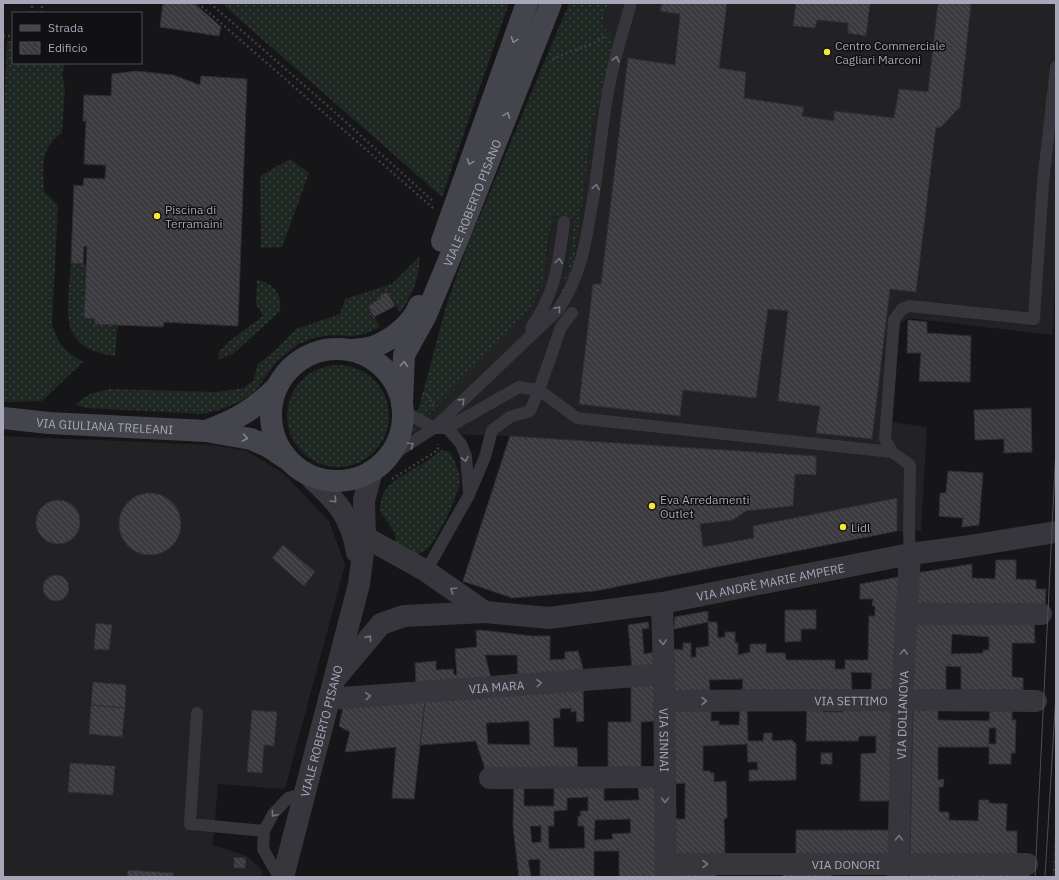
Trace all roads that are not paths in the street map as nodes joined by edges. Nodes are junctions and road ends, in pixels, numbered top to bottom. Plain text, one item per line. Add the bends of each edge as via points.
1 (527, 3) edge
2 (551, 3) edge
3 (631, 3) edge
4 (1056, 67) edge
5 (564, 222) dead end
6 (572, 313) dead end
7 (520, 346) junction
8 (350, 350) junction
9 (277, 387) junction
10 (539, 390) junction
11 (402, 406) junction
12 (3, 418) edge
13 (434, 428) junction
14 (447, 428) junction
15 (206, 431) junction
16 (892, 452) junction
17 (379, 465) junction
18 (301, 469) junction
19 (469, 495) junction
20 (1056, 532) edge
21 (365, 537) junction
22 (910, 554) junction
23 (426, 571) junction
24 (359, 584) junction
25 (662, 603) junction
26 (484, 612) junction
27 (906, 614) junction
28 (1041, 614) dead end
29 (664, 674) junction
30 (332, 689) junction
31 (902, 700) junction
32 (665, 701) junction
33 (1036, 702) dead end
34 (197, 713) dead end
35 (665, 776) junction
36 (490, 778) dead end
37 (305, 793) junction
38 (264, 831) junction
39 (1027, 864) dead end
40 (666, 870) edge
41 (898, 870) edge
42 (279, 877) edge
43 (283, 877) edge

1 -> 8 main road, VIALE ROBERTO PISANO via 418,309 409,322 392,337 375,346
11 -> 2 main road, VIALE ROBERTO PISANO via 404,355 426,315
7 -> 3 lane via 558,310 577,276 586,247 610,82
4 - 16 lane via 1043,183 1034,319 909,306 902,309 894,320 885,439
7 -> 5 lane via 539,317 552,290 557,275
6 - 10 lane via 561,327
13 -> 7 lane
8 - 9 main road via 328,350 307,356 289,369
8 - 11 main road via 368,357 384,369 396,384
9 - 15 main road, VIA GIULIANA TRELEANI via 256,407 235,420
9 - 18 main road via 272,404 271,423 276,440 285,455
10 - 14 lane via 519,387
10 - 16 lane via 578,418
10 - 19 lane via 530,411 510,417 492,430 485,457
11 - 13 lane
11 - 17 main road via 403,424 397,444
12 - 15 main road, VIA GIULIANA TRELEANI via 49,423
13 - 14 lane
17 -> 13 lane
14 -> 19 lane via 461,444 466,456
15 -> 18 main road, VIA GIULIANA TRELEANI via 251,439 269,447
16 - 22 lane via 910,465
17 - 18 main road via 355,479 335,481 315,478
17 - 21 street, VIALE ROBERTO PISANO via 364,500
18 -> 24 street, VIALE ROBERTO PISANO via 343,510 354,532
19 - 23 lane
20 - 22 street, VIA ANDRÈ MARIE AMPERE
21 - 23 street, VIA ANDRÈ MARIE AMPERE
21 - 24 street, VIALE ROBERTO PISANO
22 - 25 street, VIA ANDRÈ MARIE AMPERE
22 - 27 street, VIA DOLIANOVA
26 -> 23 street, VIA ANDRÈ MARIE AMPERE
24 - 30 street, VIALE ROBERTO PISANO
25 - 26 street, VIA ANDRÈ MARIE AMPERE via 549,618
25 -> 29 street, VIA SINNAI
30 -> 26 street, VIA ANDRÈ MARIE AMPERE via 381,624 404,616
27 - 28 street
31 -> 27 street, VIA DOLIANOVA
30 -> 29 street, VIA MARA
29 - 32 street, VIA SINNAI
30 - 37 street, VIALE ROBERTO PISANO
32 -> 31 street, VIA SETTIMO
31 - 33 street, VIA SETTIMO
41 -> 31 street, VIA DOLIANOVA
32 - 35 street, VIA SINNAI
34 - 38 lane via 190,824
35 - 36 street
35 -> 40 street, VIA SINNAI
37 -> 38 lane via 288,798 273,814
37 - 43 street, VIALE ROBERTO PISANO
38 - 42 lane via 263,848
39 - 41 street, VIA DONORI
40 -> 41 street, VIA DONORI

